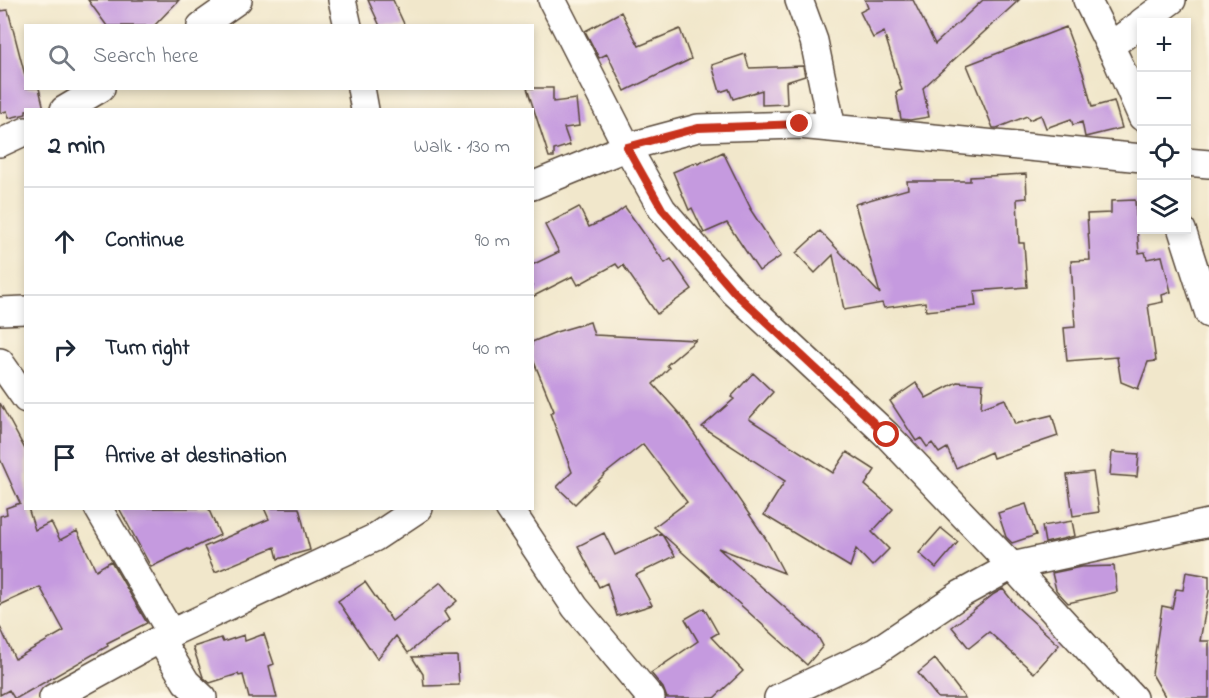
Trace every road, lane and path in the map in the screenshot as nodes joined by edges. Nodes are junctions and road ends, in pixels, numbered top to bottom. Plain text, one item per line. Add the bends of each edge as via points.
1 (238, 0) edge
2 (342, 0) edge
3 (552, 0) edge
4 (799, 0) edge
5 (1087, 0) edge
6 (1173, 0) edge
7 (1149, 18) edge
8 (204, 24) edge
9 (348, 24) edge
10 (1137, 27) edge
11 (1110, 46) junction
12 (98, 90) edge
13 (361, 90) edge
14 (1137, 106) edge
15 (67, 108) edge
16 (365, 108) edge
17 (832, 128) junction
18 (24, 132) edge
19 (0, 143) edge
20 (627, 147) junction
21 (1137, 158) edge
22 (1191, 162) edge
23 (1209, 164) edge
24 (534, 185) edge
25 (1183, 234) edge
26 (24, 310) edge
27 (0, 311) edge
28 (1209, 314) edge
29 (0, 362) edge
30 (24, 396) edge
31 (99, 510) edge
32 (416, 510) edge
33 (510, 510) edge
34 (1209, 523) edge
35 (1012, 566) junction
36 (166, 636) junction
37 (53, 698) edge
38 (203, 698) edge
39 (651, 698) edge
40 (778, 698) edge
41 (1134, 698) edge

1 - 8 street
2 - 9 street
3 - 20 street
4 - 17 street via 814,41
5 - 11 street
6 - 7 street
10 - 11 street
11 - 14 street
12 - 15 street
13 - 16 street
17 - 20 street via 800,124 698,128
17 - 21 street
18 - 19 street
20 - 24 street
20 - 35 street via 662,209 734,292 887,435
22 - 23 street
25 - 28 street
26 - 27 street
29 - 30 street
31 - 36 street
32 - 36 street via 374,538
33 - 39 street via 575,607
34 - 35 street
35 - 40 street via 961,594 875,652
35 - 41 street
36 - 37 street
36 - 38 street via 186,682

